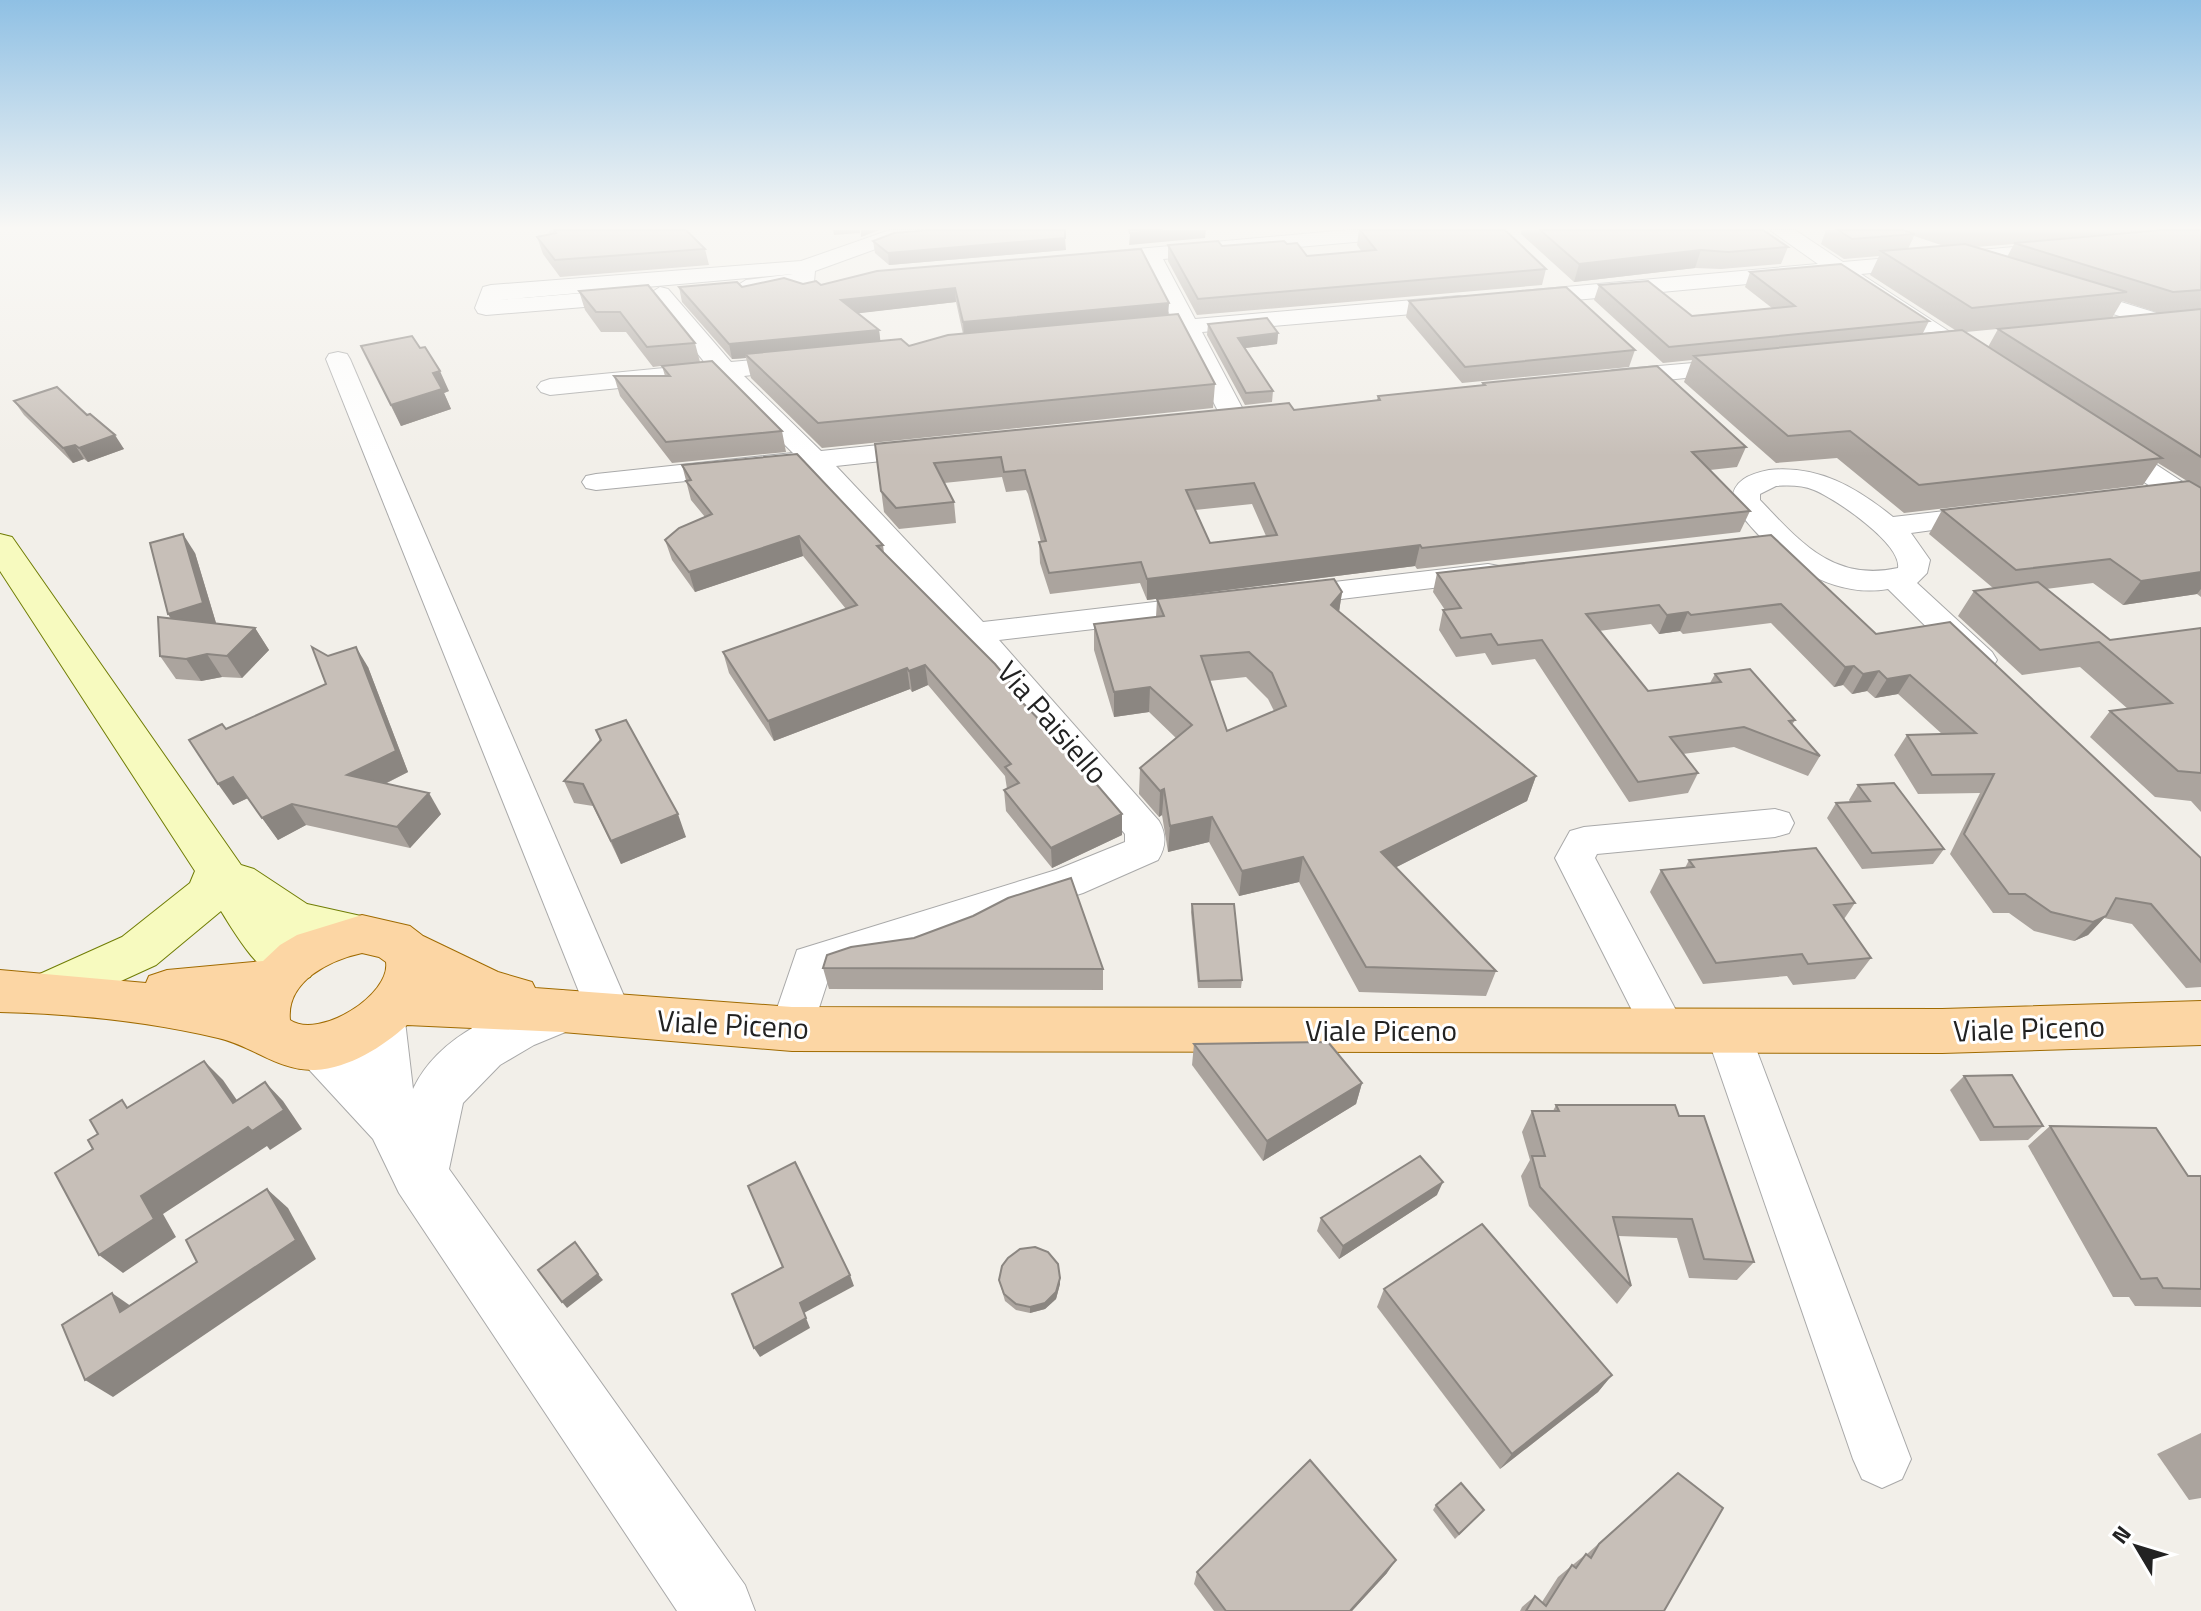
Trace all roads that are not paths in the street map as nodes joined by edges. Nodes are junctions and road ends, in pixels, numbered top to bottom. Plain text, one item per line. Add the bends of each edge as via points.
1 (487, 305) edge
2 (521, 305) edge
3 (669, 305) edge
4 (1176, 305) edge
5 (1435, 305) edge
6 (1580, 305) edge
7 (1893, 305) edge
8 (2116, 305) edge
9 (1589, 314) edge
10 (1187, 326) junction
11 (2105, 329) edge
12 (1110, 333) edge
13 (1984, 342) edge
14 (1954, 345) junction
15 (1907, 349) edge
16 (1632, 354) edge
17 (338, 359) dead end
18 (817, 361) edge
19 (1764, 363) edge
20 (724, 370) junction
21 (1994, 371) edge
22 (1653, 374) junction
23 (1591, 380) edge
24 (550, 387) dead end
25 (1677, 395) edge
26 (1265, 413) edge
27 (1234, 417) junction
28 (1203, 420) edge
29 (2086, 431) edge
30 (955, 445) edge
31 (1746, 457) edge
32 (815, 460) junction
33 (1769, 478) junction
34 (596, 482) dead end
35 (2193, 496) edge
36 (2132, 498) edge
37 (2008, 513) edge
38 (1884, 527) junction
39 (1781, 539) junction
40 (1749, 543) edge
41 (0, 544) edge
42 (1512, 570) edge
43 (1895, 579) junction
44 (1259, 600) edge
45 (1228, 603) edge
46 (975, 633) junction
47 (2008, 686) edge
48 (1775, 823) dead end
49 (219, 868) junction
50 (384, 942) junction
51 (283, 972) junction
52 (0, 991) edge
53 (51, 992) junction
54 (105, 998) junction
55 (388, 1012) junction
56 (587, 1014) junction
57 (2201, 1023) edge
58 (792, 1029) junction
59 (1727, 1030) junction
60 (1665, 1031) junction
61 (267, 1033) junction
62 (322, 1047) junction
63 (406, 1147) junction
64 (1882, 1459) dead end
65 (719, 1611) edge

1 - 2 street
3 - 20 street, Via Paisiello
4 - 10 street
5 - 10 street
6 - 9 street
7 - 14 street
8 - 11 street via 2177,322
10 - 12 street
10 - 27 street
13 - 14 street
14 - 15 street
14 - 21 street
16 - 22 street
17 - 56 street
18 - 20 street
19 - 22 street
20 - 24 street
20 - 32 street, Via Paisiello
22 - 23 street
22 - 25 street
26 - 27 street
27 - 28 street
29 - 35 street
30 - 32 street
31 - 33 street
32 - 34 street
32 - 46 street, Via Paisiello
33 - 38 street via 1825,484
33 - 39 street via 1746,491 1746,502
35 - 36 street
37 - 38 street
38 - 43 street via 1915,559 1910,575
39 - 40 street
39 - 43 street via 1806,563 1837,577 1870,583
41 - 49 main road
42 - 44 street
43 - 47 street
45 - 46 street
46 - 58 street, Via Paisiello via 1130,810 1145,831 1144,850 1069,882 812,962
48 - 60 street via 1584,841 1575,858
49 - 50 main road via 295,920
49 - 51 main road
49 - 53 main road via 209,894 168,930 139,951
50 - 51 main road via 326,944
50 - 55 main road via 412,965
50 - 56 main road, Viale Piceno via 486,989
51 - 54 main road
51 - 61 main road via 262,1008
52 - 53 main road
53 - 54 main road
54 - 61 main road via 235,1018
55 - 56 main road, Viale Piceno
55 - 62 main road via 361,1033
55 - 63 street via 382,1064
56 - 58 main road, Viale Piceno
56 - 63 street via 516,1029 481,1049 439,1092
57 - 59 main road, Viale Piceno via 1942,1031
58 - 60 main road, Viale Piceno
59 - 60 main road, Viale Piceno
59 - 64 street
61 - 62 main road via 299,1048
62 - 63 street
63 - 65 street

